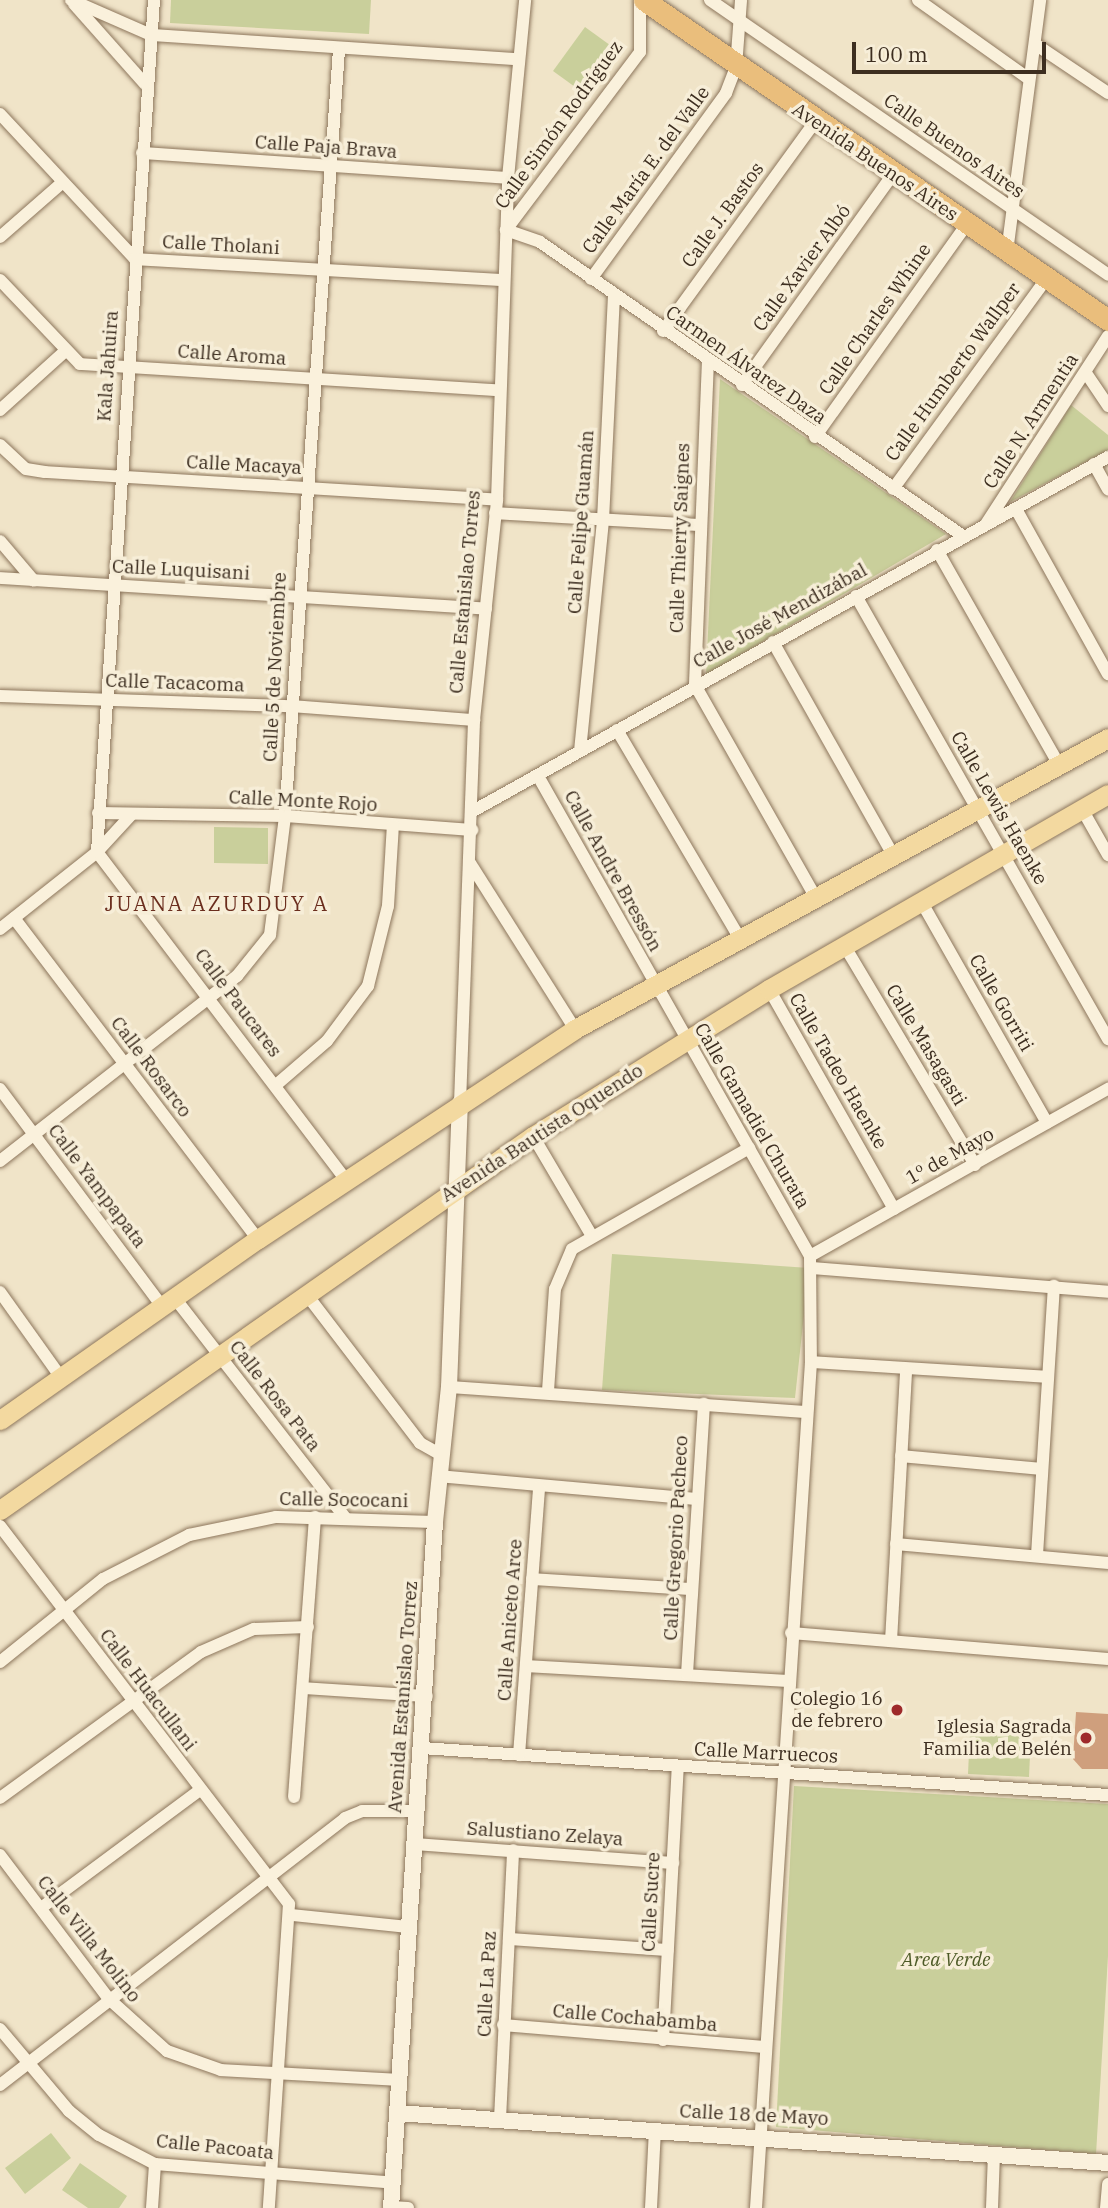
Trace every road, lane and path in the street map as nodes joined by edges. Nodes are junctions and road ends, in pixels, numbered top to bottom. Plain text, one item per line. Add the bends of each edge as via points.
1 (154, 0) edge
2 (526, 0) edge
3 (642, 0) edge
4 (710, 0) edge
5 (741, 0) edge
6 (918, 0) edge
7 (1040, 0) edge
8 (72, 2) edge
9 (931, 5) edge
10 (739, 20) junction
11 (151, 35) junction
12 (1035, 44) junction
13 (339, 49) junction
14 (515, 59) junction
15 (736, 67) junction
16 (1029, 79) junction
17 (145, 84) junction
18 (1108, 93) edge
19 (0, 114) edge
20 (815, 122) junction
21 (142, 153) junction
22 (333, 167) junction
23 (892, 174) junction
24 (508, 177) junction
25 (62, 183) junction
26 (1012, 210) junction
27 (967, 224) junction
28 (506, 230) junction
29 (0, 237) edge
30 (1007, 252) junction
31 (135, 259) junction
32 (322, 271) junction
33 (1108, 275) edge
34 (592, 279) junction
35 (1046, 279) junction
36 (0, 280) edge
37 (503, 280) junction
38 (614, 295) junction
39 (1108, 320) edge
40 (663, 331) junction
41 (1108, 336) edge
42 (63, 353) junction
43 (708, 360) junction
44 (127, 368) junction
45 (1086, 373) junction
46 (314, 380) junction
47 (742, 385) junction
48 (497, 390) junction
49 (1108, 406) edge
50 (0, 410) edge
51 (815, 437) junction
52 (0, 445) edge
53 (1108, 457) edge
54 (1094, 464) junction
55 (119, 477) junction
56 (309, 488) junction
57 (893, 489) junction
58 (1108, 489) edge
59 (496, 500) junction
60 (1016, 509) junction
61 (495, 513) junction
62 (603, 520) junction
63 (697, 524) junction
64 (985, 525) junction
65 (963, 536) junction
66 (0, 541) edge
67 (937, 550) junction
68 (0, 578) edge
69 (34, 581) junction
70 (117, 586) junction
71 (296, 596) junction
72 (856, 596) junction
73 (486, 609) junction
74 (773, 642) junction
75 (1108, 674) edge
76 (695, 685) junction
77 (0, 696) edge
78 (105, 700) junction
79 (291, 706) junction
80 (474, 720) junction
81 (617, 730) junction
82 (1108, 738) edge
83 (580, 751) junction
84 (1059, 765) junction
85 (538, 776) junction
86 (1108, 794) edge
87 (978, 809) junction
88 (1082, 809) junction
89 (472, 811) junction
90 (99, 813) junction
91 (131, 815) junction
92 (285, 816) junction
93 (393, 825) junction
94 (472, 830) junction
95 (97, 852) junction
96 (1004, 854) junction
97 (893, 855) junction
98 (1108, 855) edge
99 (470, 863) junction
100 (815, 896) junction
101 (921, 901) junction
102 (14, 918) junction
103 (0, 929) edge
104 (740, 939) junction
105 (844, 945) junction
106 (655, 986) junction
107 (769, 989) junction
108 (210, 998) junction
109 (575, 1029) junction
110 (1108, 1039) edge
111 (687, 1041) junction
112 (124, 1063) junction
113 (276, 1085) junction
114 (0, 1089) edge
115 (1108, 1089) edge
116 (460, 1102) junction
117 (1047, 1124) junction
118 (34, 1134) junction
119 (533, 1136) junction
120 (748, 1148) junction
121 (0, 1161) edge
122 (975, 1165) junction
123 (345, 1180) junction
124 (453, 1189) junction
125 (894, 1209) junction
126 (592, 1236) junction
127 (258, 1239) junction
128 (811, 1262) junction
129 (1054, 1286) junction
130 (0, 1292) edge
131 (1108, 1292) edge
132 (307, 1295) junction
133 (167, 1301) junction
134 (220, 1355) junction
135 (811, 1362) junction
136 (906, 1370) junction
137 (60, 1376) junction
138 (1048, 1377) junction
139 (449, 1387) junction
140 (548, 1391) junction
141 (704, 1404) junction
142 (806, 1412) junction
143 (0, 1420) edge
144 (440, 1454) junction
145 (901, 1456) junction
146 (1041, 1469) junction
147 (438, 1476) junction
148 (538, 1487) junction
149 (696, 1499) junction
150 (0, 1510) edge
151 (315, 1517) junction
152 (346, 1519) junction
153 (435, 1522) junction
154 (0, 1525) edge
155 (896, 1544) junction
156 (1037, 1555) junction
157 (1108, 1563) edge
158 (532, 1579) junction
159 (692, 1589) junction
160 (64, 1612) junction
161 (308, 1627) junction
162 (792, 1633) junction
163 (891, 1641) junction
164 (1108, 1659) edge
165 (0, 1662) edge
166 (527, 1666) junction
167 (687, 1674) junction
168 (786, 1681) junction
169 (303, 1688) junction
170 (427, 1696) junction
171 (133, 1700) junction
172 (422, 1748) junction
173 (519, 1755) junction
174 (678, 1767) junction
175 (780, 1772) junction
176 (200, 1790) junction
177 (1108, 1795) edge
178 (294, 1797) dead end
179 (0, 1798) edge
180 (416, 1811) junction
181 (414, 1844) junction
182 (513, 1850) junction
183 (0, 1855) edge
184 (673, 1863) junction
185 (268, 1876) junction
186 (41, 1908) junction
187 (292, 1915) junction
188 (409, 1927) junction
189 (509, 1938) junction
190 (668, 1950) junction
191 (109, 1999) junction
192 (503, 2025) junction
193 (0, 2029) edge
194 (663, 2040) junction
195 (764, 2048) junction
196 (27, 2063) junction
197 (281, 2074) junction
198 (399, 2080) junction
199 (0, 2085) edge
200 (397, 2113) junction
201 (500, 2119) junction
202 (655, 2130) junction
203 (760, 2135) junction
204 (994, 2153) junction
205 (1108, 2163) edge
206 (155, 2164) junction
207 (271, 2174) junction
208 (394, 2183) junction
209 (1108, 2184) edge
210 (391, 2207) edge
211 (152, 2208) edge
212 (270, 2208) edge
213 (408, 2208) edge
214 (651, 2208) edge
215 (756, 2208) edge
216 (992, 2208) edge
217 (1106, 2208) edge

1 - 11 street, Kala Jahuira
2 - 14 street, Calle Estanislao Torres
3 - 15 highway, Avenida Buenos Aires
3 - 28 street, Calle Simón Rodríguez via 640,52
4 - 10 street, Calle Buenos Aires
5 - 10 street, Calle María E. del Valle
6 - 9 street
7 - 12 street
8 - 11 street
8 - 17 street
9 - 16 street
10 - 15 street, Calle María E. del Valle
10 - 26 street, Calle Buenos Aires
11 - 13 street
11 - 17 street, Kala Jahuira
12 - 16 street
12 - 18 street
13 - 14 street
13 - 22 street, Calle 5 de Noviembre
14 - 24 street, Calle Estanislao Torres
15 - 20 highway, Avenida Buenos Aires
15 - 34 street, Calle María E. del Valle via 726,93
16 - 26 street
17 - 21 street, Kala Jahuira
19 - 25 street, Calle Tholani
20 - 23 highway, Avenida Buenos Aires
20 - 40 street, Calle J. Bastos
21 - 22 street, Calle Paja Brava
21 - 31 street, Kala Jahuira
22 - 24 street, Calle Paja Brava
22 - 32 street, Calle 5 de Noviembre
23 - 27 highway, Avenida Buenos Aires
23 - 47 street, Calle Xavier Albó
24 - 28 street, Calle Estanislao Torres
25 - 29 street
25 - 31 street, Calle Tholani
26 - 30 street
26 - 33 street, Calle Buenos Aires
27 - 30 highway, Avenida Buenos Aires
27 - 51 street, Calle Charles Whine
28 - 34 street, Carmen Álvarez Daza via 540,242
28 - 37 street, Calle Estanislao Torres
30 - 35 highway, Avenida Buenos Aires
31 - 32 street, Calle Tholani
31 - 44 street, Kala Jahuira
32 - 37 street, Calle Tholani
32 - 46 street, Calle 5 de Noviembre
34 - 38 street, Carmen Álvarez Daza
35 - 39 highway, Avenida Buenos Aires
35 - 57 street, Calle Humberto Wallper
36 - 42 street, Calle Aroma
37 - 48 street, Calle Estanislao Torres
38 - 40 street, Carmen Álvarez Daza
38 - 62 street, Calle Felipe Guamán
40 - 43 street, Carmen Álvarez Daza
41 - 45 street, Calle N. Armentia
42 - 44 street, Calle Aroma via 80,364
42 - 50 street
43 - 47 street, Carmen Álvarez Daza
43 - 63 street, Calle Thierry Saignes
44 - 46 street, Calle Aroma
44 - 55 street, Kala Jahuira
45 - 49 street
45 - 64 street, Calle N. Armentia
46 - 48 street, Calle Aroma
46 - 56 street, Calle 5 de Noviembre
47 - 51 street, Carmen Álvarez Daza
48 - 59 street, Calle Estanislao Torres
51 - 57 street, Carmen Álvarez Daza
52 - 55 street, Calle Macaya via 26,469
53 - 54 street, Calle José Mendizábal
54 - 58 street
54 - 60 street, Calle José Mendizábal
55 - 56 street, Calle Macaya
55 - 70 street, Kala Jahuira
56 - 59 street, Calle Macaya
56 - 71 street, Calle 5 de Noviembre
57 - 65 street, Carmen Álvarez Daza
59 - 61 street, Calle Estanislao Torres
60 - 64 street, Calle José Mendizábal
60 - 75 street
61 - 62 street
61 - 73 street, Calle Estanislao Torres
62 - 63 street
62 - 83 street, Calle Felipe Guamán
63 - 76 street, Calle Thierry Saignes
64 - 65 street, Calle José Mendizábal
65 - 67 street, Calle José Mendizábal
66 - 69 street
67 - 72 street, Calle José Mendizábal
67 - 84 street
68 - 69 street, Calle Luquisani
69 - 70 street, Calle Luquisani
70 - 71 street, Calle Luquisani
70 - 78 street, Kala Jahuira
71 - 73 street, Calle Luquisani
71 - 79 street, Calle 5 de Noviembre
72 - 74 street, Calle José Mendizábal
72 - 87 street, Calle Lewis Haenke
73 - 80 street, Calle Estanislao Torres
74 - 76 street, Calle José Mendizábal
74 - 97 street
76 - 81 street, Calle José Mendizábal
76 - 100 street
77 - 78 street, Calle Tacacoma
78 - 79 street, Calle Tacacoma
78 - 90 street, Kala Jahuira
79 - 80 street, Calle Tacacoma
79 - 92 street, Calle 5 de Noviembre
80 - 89 street, Calle Estanislao Torres
81 - 83 street, Calle José Mendizábal
81 - 104 street
82 - 84 main road
83 - 85 street, Calle José Mendizábal
84 - 87 main road
85 - 89 street, Calle José Mendizábal
85 - 106 street, Calle Andre Bressón
86 - 88 main road, Avenida Bautista Oquendo
87 - 96 street, Calle Lewis Haenke
87 - 97 main road
88 - 96 main road, Avenida Bautista Oquendo
88 - 98 street
89 - 94 street, Calle Estanislao Torres
90 - 91 street, Calle Monte Rojo
90 - 95 street, Kala Jahuira
91 - 92 street, Calle Monte Rojo
91 - 95 street
92 - 93 street, Calle Monte Rojo
92 - 108 street, Calle 5 de Noviembre via 270,935 257,956
93 - 94 street, Calle Monte Rojo
93 - 113 street via 388,906 368,986 327,1041
94 - 99 street, Calle Estanislao Torres
95 - 102 street
95 - 108 street, Calle Paucares
96 - 101 main road, Avenida Bautista Oquendo
96 - 110 street, Calle Lewis Haenke
97 - 100 main road
99 - 109 street
99 - 116 street, Calle Estanislao Torres
100 - 104 main road
101 - 105 main road, Avenida Bautista Oquendo
101 - 117 street, Calle Gorriti
102 - 103 street
102 - 112 street, Calle Rosarco
104 - 106 main road
105 - 107 main road, Avenida Bautista Oquendo
105 - 122 street, Calle Masagasti
106 - 109 main road
106 - 111 street, Calle Gamadiel Churata
107 - 111 main road, Avenida Bautista Oquendo
107 - 125 street, Calle Tadeo Haenke
108 - 112 street, Calle 5 de Noviembre
108 - 113 street, Calle Paucares
109 - 116 main road
111 - 119 main road, Avenida Bautista Oquendo
111 - 120 street, Calle Gamadiel Churata
112 - 118 street, Calle 5 de Noviembre
112 - 127 street, Calle Rosarco
113 - 123 street, Calle Paucares
114 - 118 street, Calle Yampapata
115 - 117 street, 1º de Mayo
116 - 123 main road
116 - 124 street, Calle Estanislao Torres
117 - 122 street, 1º de Mayo
118 - 121 street, Calle 5 de Noviembre
118 - 133 street, Calle Yampapata
119 - 124 main road, Avenida Bautista Oquendo
119 - 126 street
120 - 126 street
120 - 128 street, Calle Gamadiel Churata
122 - 125 street, 1º de Mayo
123 - 127 main road
124 - 132 main road, Avenida Bautista Oquendo
124 - 139 street, Avenida Estanislao Torrez
125 - 128 street, 1º de Mayo
126 - 140 street via 572,1249 558,1272
127 - 133 main road
128 - 129 street
128 - 135 street
129 - 131 street
129 - 138 street
130 - 137 street
132 - 134 main road, Avenida Bautista Oquendo
132 - 144 street via 420,1443
133 - 134 street, Calle Rosa Pata
133 - 137 main road
134 - 150 main road, Avenida Bautista Oquendo
134 - 152 street, Calle Rosa Pata
135 - 136 street
135 - 142 street
136 - 138 street
136 - 145 street
137 - 143 main road
138 - 146 street
139 - 140 street
139 - 144 street, Avenida Estanislao Torrez
140 - 141 street
141 - 142 street
141 - 149 street, Calle Gregorio Pacheco
142 - 162 street
144 - 147 street, Avenida Estanislao Torrez
145 - 146 street
145 - 155 street
146 - 156 street
147 - 148 street
147 - 153 street, Avenida Estanislao Torrez
148 - 149 street
148 - 158 street, Calle Aniceto Arce
149 - 159 street, Calle Gregorio Pacheco
151 - 152 street, Calle Sococani
151 - 160 street, Calle Sococani via 276,1517 189,1535 103,1579
151 - 161 street
152 - 153 street, Calle Sococani
153 - 170 street, Avenida Estanislao Torrez
154 - 160 street, Calle Huacullani
155 - 156 street
155 - 163 street
156 - 157 street
158 - 159 street
158 - 166 street, Calle Aniceto Arce
159 - 167 street, Calle Gregorio Pacheco
160 - 165 street, Calle Sococani
160 - 171 street, Calle Huacullani
161 - 169 street
161 - 171 street via 254,1629 201,1652
162 - 163 street
162 - 168 street
163 - 164 street
166 - 167 street
166 - 173 street, Calle Aniceto Arce
167 - 168 street
168 - 175 street
169 - 170 street
169 - 178 street
170 - 172 street, Avenida Estanislao Torrez
171 - 176 street, Calle Huacullani
171 - 179 street
172 - 173 street, Calle Marruecos
172 - 180 street, Avenida Estanislao Torrez
173 - 174 street, Calle Marruecos
174 - 175 street, Calle Marruecos
174 - 184 street, Calle Sucre
175 - 177 street, Calle Marruecos
175 - 195 street
176 - 185 street, Calle Huacullani
176 - 186 street
180 - 181 street, Avenida Estanislao Torrez
180 - 185 street via 353,1813
181 - 182 street, Salustiano Zelaya
181 - 188 street, Avenida Estanislao Torrez
182 - 184 street, Salustiano Zelaya
182 - 189 street, Calle La Paz
183 - 186 street, Calle Villa Molino
184 - 190 street, Calle Sucre
185 - 187 street, Calle Huacullani
185 - 191 street
186 - 191 street, Calle Villa Molino
187 - 188 street
187 - 197 street
188 - 198 street, Avenida Estanislao Torrez
189 - 190 street
189 - 192 street, Calle La Paz
190 - 194 street, Calle Sucre
191 - 196 street
191 - 197 street, Calle Villa Molino via 145,2036 198,2065
192 - 194 street, Calle Cochabamba
192 - 201 street, Calle La Paz
193 - 196 street, Calle Pacoata
194 - 195 street, Calle Cochabamba
195 - 203 street
196 - 199 street
196 - 206 street, Calle Pacoata via 47,2091 99,2135
197 - 198 street, Calle Villa Molino
197 - 207 street
198 - 200 street, Avenida Estanislao Torrez
200 - 201 street, Calle 18 de Mayo
200 - 208 street, Avenida Estanislao Torrez
201 - 202 street, Calle 18 de Mayo
202 - 203 street, Calle 18 de Mayo
202 - 214 street
203 - 204 street, Calle 18 de Mayo
203 - 215 street
204 - 205 street, Calle 18 de Mayo
204 - 216 street
206 - 207 street, Calle Pacoata
206 - 211 street
207 - 208 street, Calle Pacoata
207 - 212 street
208 - 210 street, Avenida Estanislao Torrez
209 - 217 street
210 - 213 street

